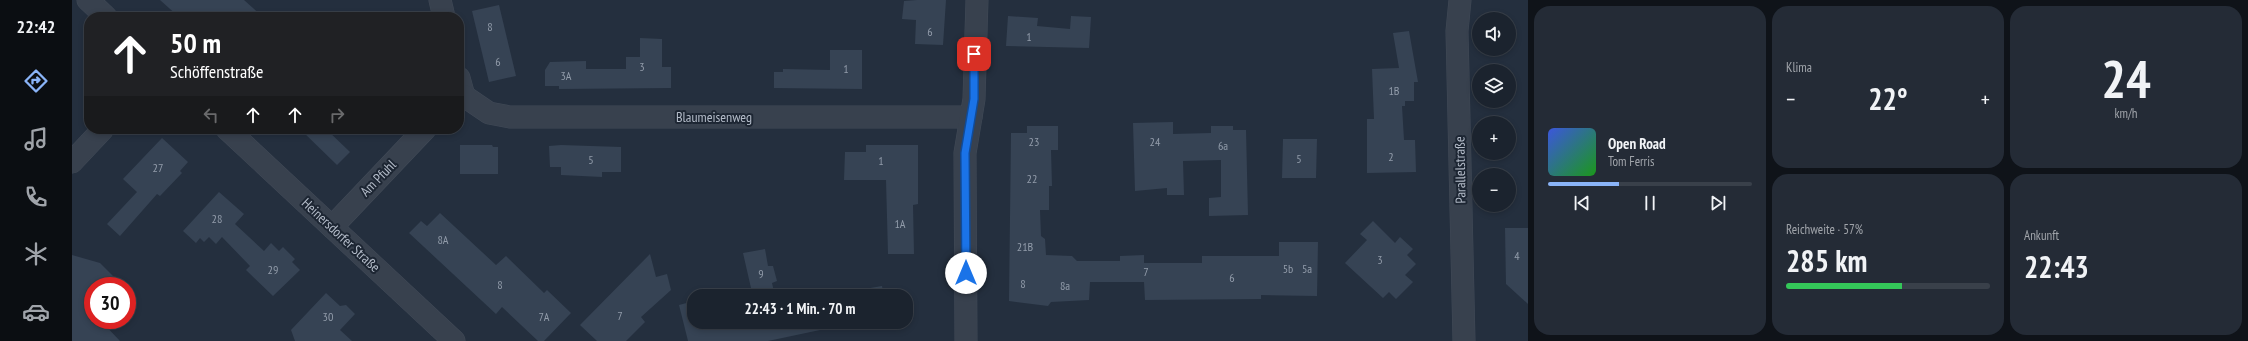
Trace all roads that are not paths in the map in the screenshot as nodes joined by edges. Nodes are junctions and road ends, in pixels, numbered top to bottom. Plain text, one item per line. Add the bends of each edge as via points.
1 (88, 0) edge
2 (440, 0) edge
3 (977, 0) edge
4 (1460, 0) edge
5 (101, 12) edge
6 (443, 12) edge
7 (464, 94) edge
8 (970, 117) junction
9 (98, 134) edge
10 (232, 134) edge
11 (420, 134) edge
12 (72, 162) edge
13 (332, 227) junction
14 (454, 341) edge
15 (966, 341) edge
16 (1464, 341) edge

1 - 5 street
2 - 6 street
3 - 8 street via 974,99
4 - 16 street, Parallelstraße via 1457,31
7 - 8 street, Blaumeisenweg via 490,113 510,117
8 - 15 street via 965,153
9 - 12 street
10 - 13 street, Heinersdorfer Straße
11 - 13 street, Am Pfuhl
13 - 14 street, Heinersdorfer Straße

